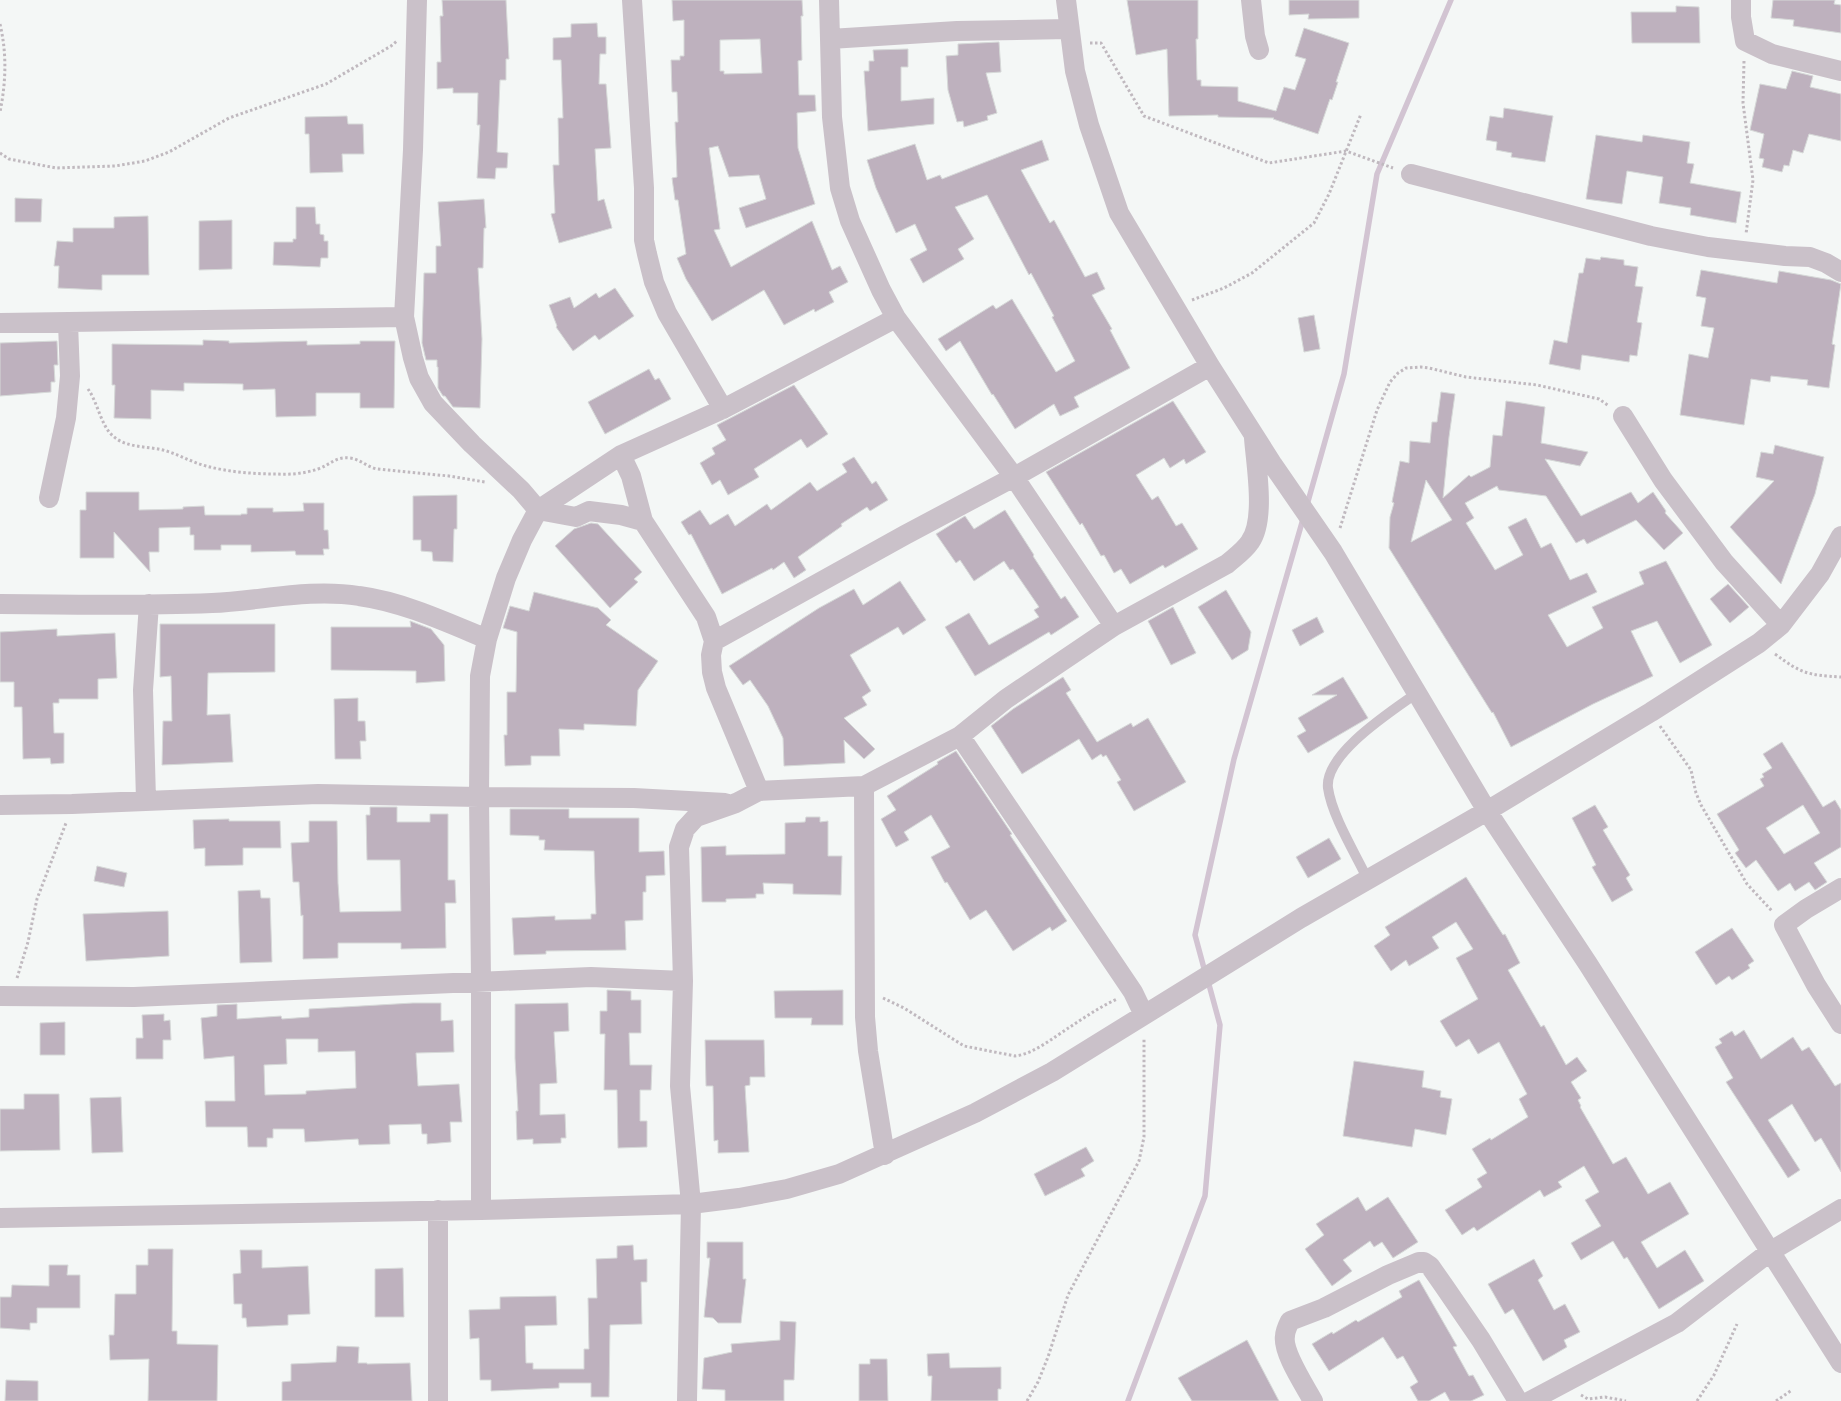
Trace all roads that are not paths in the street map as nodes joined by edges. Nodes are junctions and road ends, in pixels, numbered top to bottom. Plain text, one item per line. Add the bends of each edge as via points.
1 (417, 0) edge
2 (632, 0) edge
3 (829, 0) edge
4 (1066, 0) edge
5 (1251, 0) edge
6 (1741, 0) edge
7 (1070, 36) junction
8 (830, 39) junction
9 (1259, 50) dead end
10 (1841, 71) edge
11 (1410, 174) road end
12 (1841, 272) edge
13 (404, 317) junction
14 (896, 318) junction
15 (0, 323) edge
16 (68, 323) junction
17 (1210, 366) junction
18 (723, 409) junction
19 (1624, 416) road end
20 (1254, 435) junction
21 (621, 455) junction
22 (1014, 477) junction
23 (49, 498) dead end
24 (538, 510) junction
25 (643, 522) junction
26 (1841, 536) edge
27 (0, 604) edge
28 (149, 604) junction
29 (1781, 625) junction
30 (1114, 626) junction
31 (487, 639) junction
32 (714, 640) junction
33 (1417, 693) junction
34 (960, 736) junction
35 (864, 786) junction
36 (759, 791) junction
37 (479, 797) junction
38 (146, 800) junction
39 (736, 803) junction
40 (0, 806) edge
41 (1487, 811) junction
42 (1368, 880) junction
43 (1841, 888) edge
44 (481, 981) junction
45 (683, 981) junction
46 (6, 996) edge
47 (1144, 1014) junction
48 (1841, 1024) edge
49 (885, 1155) junction
50 (691, 1204) junction
51 (1841, 1209) edge
52 (438, 1210) junction
53 (481, 1210) junction
54 (0, 1218) edge
55 (1771, 1251) junction
56 (1841, 1363) edge
57 (438, 1401) edge
58 (687, 1401) edge
59 (1313, 1401) edge
60 (1518, 1401) edge
61 (1530, 1401) edge

1 - 13 street
2 - 18 street via 646,254 668,313
3 - 8 street
4 - 7 street
5 - 9 street
6 - 10 street via 1746,41 1772,54
7 - 8 street via 957,31
7 - 17 street via 1074,71 1119,213
8 - 14 street via 832,117 840,188 854,230
11 - 12 street via 1651,236 1708,247 1810,257
13 - 16 street
13 - 24 street via 413,358 428,396 443,416
14 - 18 street
14 - 22 street
15 - 16 street
16 - 23 street via 70,376 64,432
17 - 20 street
17 - 22 street
18 - 21 street
19 - 29 street via 1663,480 1724,562
20 - 30 street via 1259,514 1251,541 1227,564
20 - 33 street via 1333,552
21 - 24 street
21 - 25 street via 631,476
22 - 30 street
22 - 32 street
24 - 25 street via 576,517 589,511
24 - 31 street via 506,578
25 - 32 street via 706,618
26 - 29 street via 1820,574
27 - 28 street
28 - 31 street via 213,603 327,593 358,596 418,612
28 - 38 street via 143,690
29 - 41 street via 1759,643 1651,712
30 - 34 street via 1006,699
31 - 37 street via 480,676
32 - 36 street via 711,655 716,688
33 - 41 street
33 - 42 lane via 1365,732 1334,763 1329,774 1331,800
34 - 35 street
34 - 47 street via 1133,992
35 - 36 street
35 - 49 street via 864,988 868,1051
36 - 39 street
37 - 38 street via 318,794
37 - 39 street via 634,798
37 - 44 street
38 - 40 street
39 - 45 street via 696,817 685,829 679,846
41 - 42 street
41 - 55 street
42 - 47 street
43 - 48 street via 1784,925
44 - 45 street via 591,977
44 - 46 street via 134,997
44 - 53 street
45 - 50 street via 680,1086
47 - 49 street via 1035,1081
49 - 50 street via 839,1174 787,1189
50 - 53 street
50 - 58 street
51 - 55 street
52 - 53 street
52 - 54 street
52 - 57 street
55 - 56 street
55 - 61 street via 1677,1323
59 - 60 street via 1291,1362 1285,1342 1290,1321 1419,1262 1430,1266

